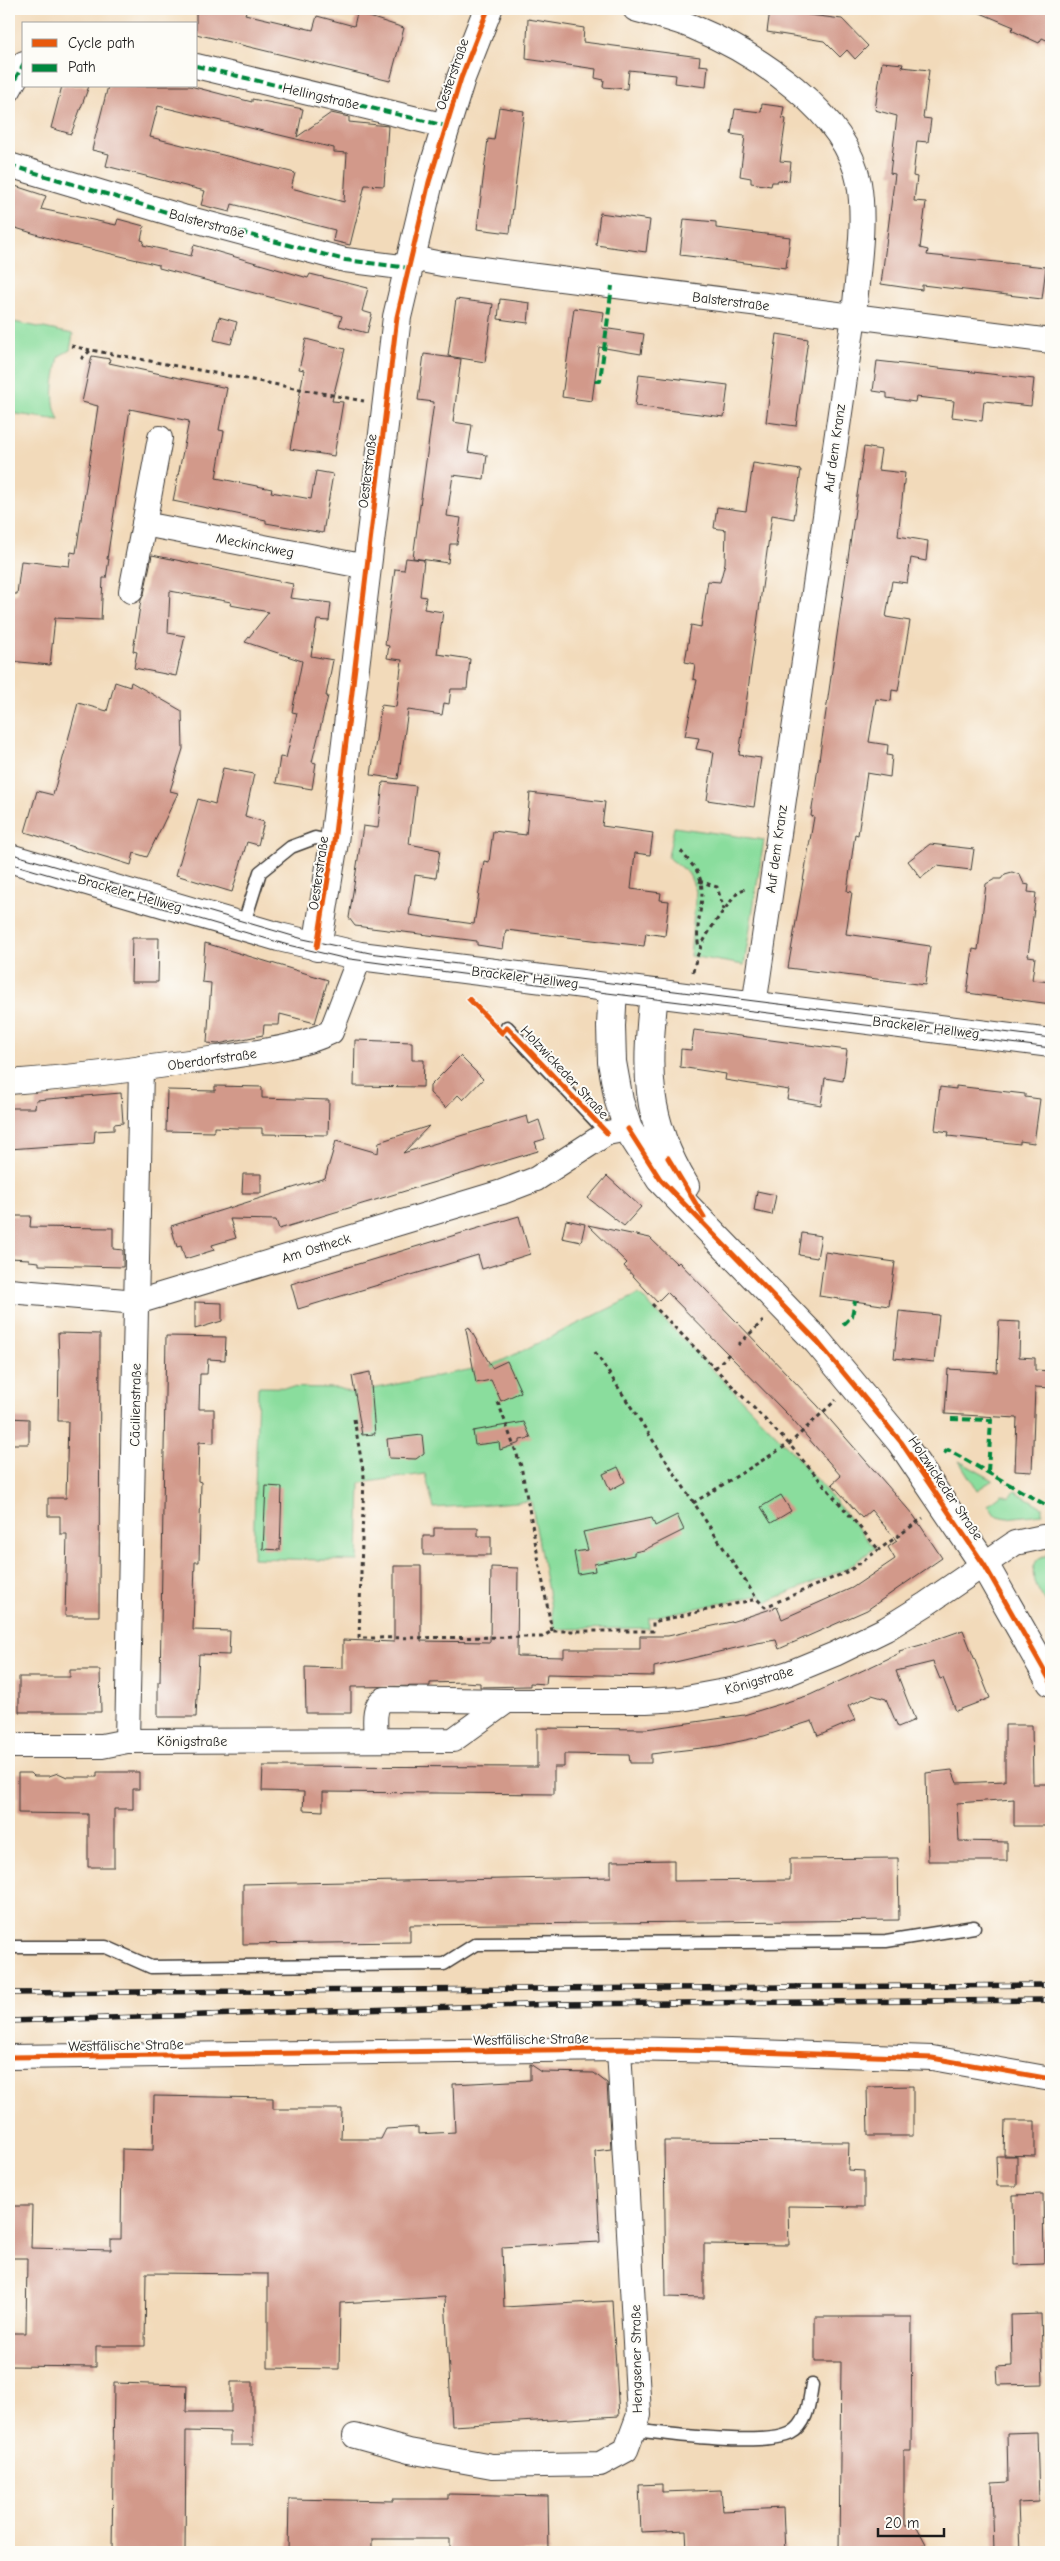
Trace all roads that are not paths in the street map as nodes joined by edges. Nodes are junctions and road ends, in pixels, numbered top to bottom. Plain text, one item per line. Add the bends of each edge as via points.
1 (488, 9) edge
2 (635, 9) edge
3 (198, 66) edge
4 (22, 67) edge
5 (9, 90) edge
6 (446, 126) junction
7 (9, 165) edge
8 (410, 263) junction
9 (854, 316) junction
10 (1051, 341) edge
11 (160, 438) dead end
12 (144, 524) junction
13 (367, 567) junction
14 (131, 591) dead end
15 (334, 842) junction
16 (9, 858) edge
17 (243, 926) junction
18 (318, 947) junction
19 (360, 956) junction
20 (613, 988) junction
21 (654, 993) junction
22 (754, 1006) junction
23 (507, 1027) dead end
24 (1051, 1043) edge
25 (141, 1068) junction
26 (9, 1082) edge
27 (617, 1131) junction
28 (715, 1237) junction
29 (9, 1291) edge
30 (137, 1302) junction
31 (1051, 1537) edge
32 (985, 1566) junction
33 (1051, 1682) edge
34 (507, 1701) junction
35 (376, 1740) junction
36 (127, 1741) junction
37 (9, 1746) edge
38 (974, 1927) dead end
39 (9, 1947) edge
40 (619, 2049) junction
41 (9, 2057) edge
42 (1051, 2079) edge
43 (812, 2385) dead end
44 (634, 2430) junction
45 (354, 2436) dead end

1 - 6 main road, Oesterstraße
2 - 9 street, Auf dem Kranz via 692,26 739,49 808,99 831,125 846,150 858,181 862,213
3 - 6 street, Hellingstraße
4 - 5 street
6 - 8 main road, Oesterstraße
7 - 8 street, Balsterstraße via 183,217 345,260
8 - 9 street, Balsterstraße via 442,264
8 - 13 main road, Oesterstraße via 397,317
9 - 10 street, Balsterstraße
9 - 22 street, Auf dem Kranz
11 - 12 street
12 - 13 street, Meckinckweg
12 - 14 street
13 - 15 main road, Oesterstraße
15 - 17 lane via 315,838 291,847 260,872
15 - 18 main road, Oesterstraße
16 - 17 main road, Brackeler Hellweg
17 - 18 main road, Brackeler Hellweg
18 - 19 main road, Brackeler Hellweg
19 - 20 main road, Brackeler Hellweg
19 - 25 street, Oberdorfstraße via 331,1032 312,1041 269,1050
20 - 21 main road, Brackeler Hellweg
20 - 27 main road, Holzwickeder Straße via 610,1026 619,1101
21 - 22 main road, Brackeler Hellweg
21 - 28 main road, Holzwickeder Straße via 648,1057 649,1088 656,1122 668,1158
22 - 24 main road, Brackeler Hellweg
23 - 27 lane, Holzwickeder Straße
25 - 26 street, Oberdorfstraße
25 - 30 street, Cäcilienstraße
27 - 28 main road, Holzwickeder Straße
27 - 30 street, Am Ostheck via 536,1179 502,1192
28 - 32 main road, Holzwickeder Straße via 817,1341 901,1442
29 - 30 street, Am Ostheck
30 - 36 street, Cäcilienstraße
31 - 32 street, Königstraße via 1016,1543
32 - 33 main road, Holzwickeder Straße
32 - 34 street, Königstraße via 886,1629 836,1654 789,1673 744,1686 672,1699
34 - 35 street, Königstraße via 453,1740
34 - 35 street, Königstraße via 385,1699 376,1707
35 - 36 street, Königstraße
36 - 37 street, Königstraße via 102,1746
38 - 39 lane via 886,1941 476,1944 444,1964 151,1967 106,1948
40 - 41 street, Westfälische Straße
40 - 42 street, Westfälische Straße via 932,2058
40 - 44 street, Hengsener Straße via 638,2368 639,2415
43 - 44 lane via 805,2420 792,2433 764,2440
44 - 45 street, Hengsener Straße via 626,2450 600,2464 544,2466 492,2466 409,2451

